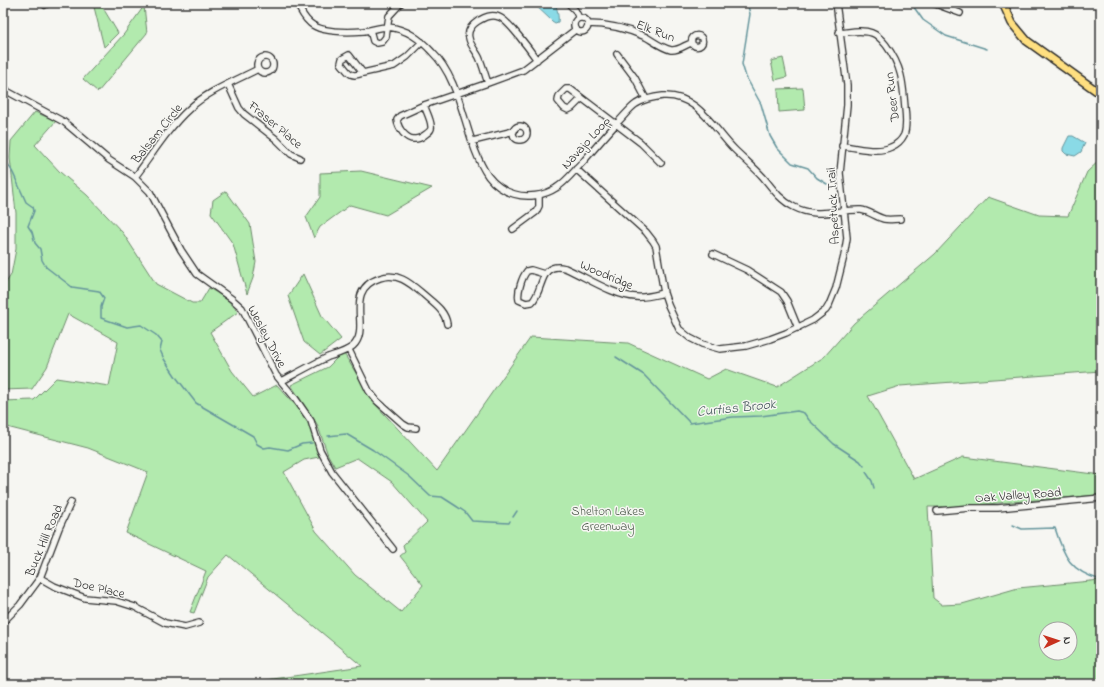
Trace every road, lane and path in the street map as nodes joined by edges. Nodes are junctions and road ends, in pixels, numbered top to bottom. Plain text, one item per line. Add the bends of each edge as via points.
1 (297, 3) edge
2 (401, 3) edge
3 (568, 3) edge
4 (836, 3) edge
5 (933, 3) edge
6 (1003, 3) edge
7 (960, 13) dead end
8 (579, 18) junction
9 (588, 24) junction
10 (387, 27) junction
11 (370, 30) junction
12 (575, 30) junction
13 (839, 33) junction
14 (422, 42) junction
15 (691, 43) dead end
16 (616, 54) dead end
17 (537, 60) junction
18 (258, 69) dead end
19 (363, 73) dead end
20 (488, 83) junction
21 (228, 84) junction
22 (3, 89) edge
23 (457, 94) junction
24 (1101, 94) edge
25 (582, 98) dead end
26 (646, 99) junction
27 (424, 105) junction
28 (616, 124) junction
29 (514, 131) dead end
30 (473, 141) junction
31 (842, 146) junction
32 (300, 158) dead end
33 (661, 162) dead end
34 (576, 169) junction
35 (135, 177) junction
36 (539, 195) junction
37 (844, 212) junction
38 (900, 219) dead end
39 (513, 229) dead end
40 (713, 254) dead end
41 (544, 274) junction
42 (664, 293) junction
43 (447, 324) dead end
44 (798, 328) junction
45 (349, 350) junction
46 (282, 381) junction
47 (416, 428) dead end
48 (1101, 498) edge
49 (71, 502) dead end
50 (937, 511) dead end
51 (393, 549) dead end
52 (40, 578) junction
53 (3, 622) edge
54 (199, 623) dead end

1 - 11 street, Navajo Loop via 307,21 318,28 339,31
2 - 10 street via 389,16
3 - 8 street
4 - 13 street, Aspetuck Trail
5 - 7 street
6 - 24 main road via 1012,23 1027,41
8 - 9 street via 585,19
8 - 12 street via 573,24
9 - 12 street via 583,32
9 - 15 street, Elk Run via 608,25 626,30 671,50
10 - 11 street, Navajo Loop
10 - 11 street via 386,38 377,43 373,41
10 - 14 street, Navajo Loop via 413,35
12 - 17 street
13 - 31 street, Aspetuck Trail via 847,85
13 - 31 street, Deer Run via 870,32 877,35 891,52 900,69 906,119 903,136 892,147 880,150
14 - 19 street via 394,66
14 - 23 street, Navajo Loop via 435,54
16 - 26 street via 635,78
17 - 20 street via 524,70
17 - 20 street via 501,18 486,17 472,26 468,36
18 - 21 street, Balsam Circle
20 - 23 street
21 - 32 street, Fraser Place via 244,114 291,154
21 - 35 street, Balsam Circle via 189,109
22 - 35 street, Wesley Drive via 64,122 109,160
23 - 27 street
23 - 30 street, Navajo Loop
25 - 28 street
26 - 28 street, Navajo Loop via 636,104
26 - 37 street, Navajo Loop via 673,96 695,105 777,195 793,207 817,213
27 - 27 street via 400,116 397,120 400,131 411,139 421,138 432,126
28 - 33 street
28 - 34 street, Navajo Loop
29 - 30 street
30 - 36 street, Navajo Loop via 482,165 495,183 515,194
31 - 37 street, Aspetuck Trail via 840,173
34 - 36 street, Navajo Loop via 559,186
34 - 42 street, Aspetuck Trail via 653,241 657,250
35 - 46 street, Wesley Drive via 150,192 197,274 242,308 276,375
36 - 39 street via 536,212
37 - 38 street, Navajo Loop via 863,210 884,219
37 - 44 street, Aspetuck Trail via 846,244 832,298 826,310
40 - 44 street via 747,270 781,292
41 - 41 street, Woodridge via 534,300 528,304 519,300 518,294 524,274 531,270
41 - 42 street, Woodridge via 563,267 632,297
42 - 44 street, Aspetuck Trail via 682,332 690,338 716,348 758,343
43 - 45 street via 444,312 408,281 400,277 382,277 375,279 363,291 359,307 360,334 355,345
45 - 46 street via 329,357
45 - 47 street via 377,402 403,424
46 - 51 street, Wesley Drive via 311,421 320,450 332,472
48 - 50 street, Oak Valley Road
49 - 52 street, Buck Hill Road
52 - 53 street, Buck Hill Road via 20,605
52 - 54 street, Doe Place via 85,598 116,601 135,607 165,623 185,627

